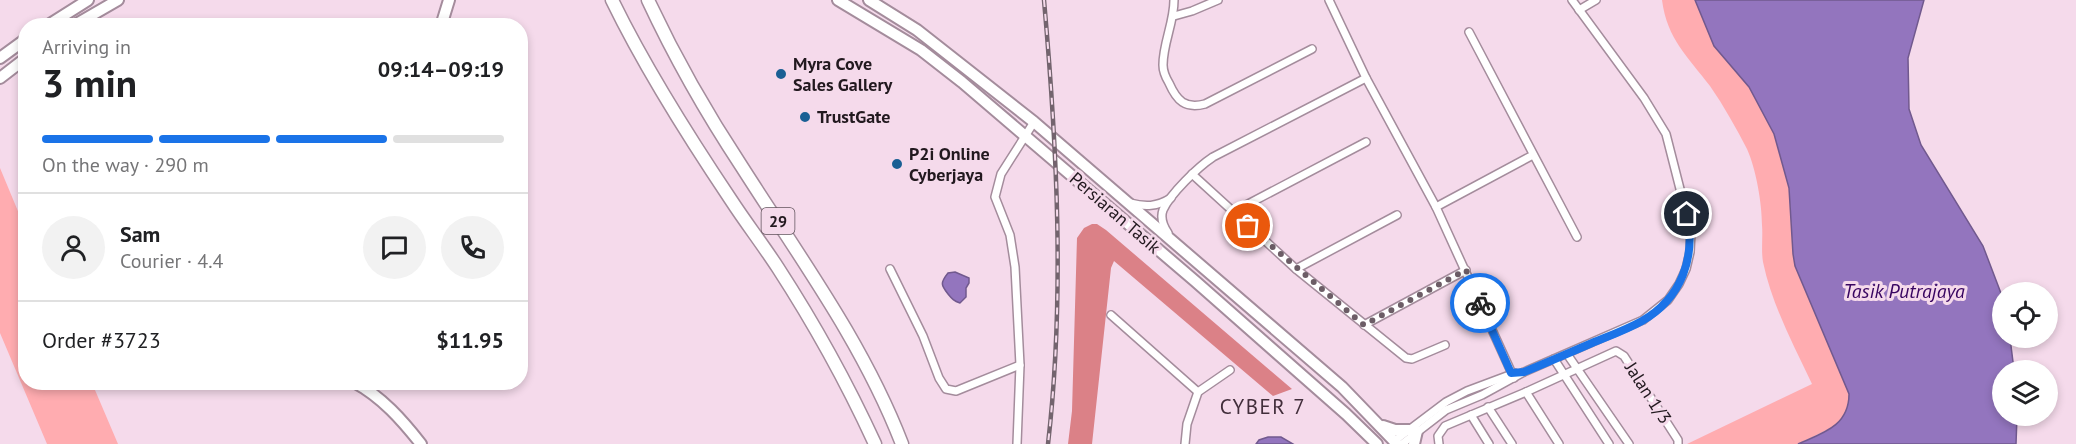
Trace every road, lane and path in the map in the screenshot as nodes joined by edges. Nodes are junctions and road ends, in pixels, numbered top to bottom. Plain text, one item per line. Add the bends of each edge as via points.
1 (88, 0) edge
2 (118, 0) edge
3 (449, 0) edge
4 (612, 0) edge
5 (648, 0) edge
6 (838, 0) edge
7 (869, 0) edge
8 (1174, 0) edge
9 (1218, 0) edge
10 (1329, 0) edge
11 (1572, 0) edge
12 (1596, 0) edge
13 (1579, 10) junction
14 (1174, 16) junction
15 (59, 18) edge
16 (87, 18) edge
17 (443, 18) edge
18 (1469, 32) dead end
19 (18, 45) edge
20 (1312, 49) dead end
21 (0, 58) edge
22 (18, 64) edge
23 (0, 78) edge
24 (1366, 78) junction
25 (1034, 122) junction
26 (1024, 135) junction
27 (1366, 142) dead end
28 (1533, 155) junction
29 (1192, 174) junction
30 (1174, 196) junction
31 (1125, 202) junction
32 (1436, 207) junction
33 (1233, 212) junction
34 (1397, 215) dead end
35 (1577, 237) dead end
36 (1174, 243) junction
37 (890, 269) dead end
38 (1296, 269) junction
39 (1466, 270) junction
40 (1111, 315) dead end
41 (1364, 325) junction
42 (1445, 345) dead end
43 (1567, 354) junction
44 (1554, 359) junction
45 (1020, 365) junction
46 (1578, 369) junction
47 (1230, 370) dead end
48 (1564, 375) junction
49 (1513, 376) junction
50 (1491, 381) junction
51 (1495, 389) junction
52 (366, 390) edge
53 (1198, 392) junction
54 (1526, 392) junction
55 (1488, 407) junction
56 (1435, 413) junction
57 (1471, 415) junction
58 (1380, 425) junction
59 (1413, 430) junction
60 (1396, 443) edge
61 (421, 444) edge
62 (875, 444) edge
63 (902, 444) edge
64 (1017, 444) edge
65 (1185, 444) edge
66 (1377, 444) edge
67 (1414, 444) edge
68 (1439, 444) edge
69 (1489, 444) edge
70 (1512, 444) edge
71 (1560, 444) edge
72 (1609, 444) edge
73 (1629, 444) edge
74 (1678, 444) edge

1 - 15 main road
2 - 16 main road
3 - 17 main road
4 - 62 highway, 29 via 689,137 820,334
5 - 63 highway, 29 via 700,99 839,316 872,375
6 - 26 main road, Persiaran Tasik via 921,50
7 - 25 main road, Persiaran Tasik via 917,30
8 - 14 street
9 - 14 street
10 - 24 street
11 - 13 street
12 - 13 street
13 - 43 street via 1666,134 1691,232 1690,252 1679,284 1668,300 1626,329
14 - 20 street via 1163,69 1178,100 1196,106
18 - 28 street
19 - 21 main road
22 - 23 main road
24 - 29 street via 1213,157
24 - 32 street
25 - 26 street
25 - 31 main road, Persiaran Tasik
26 - 45 street via 1001,174 995,197 1010,235 1015,267
26 - 66 main road, Persiaran Tasik
27 - 33 street
28 - 32 street
28 - 35 street
29 - 30 street
29 - 33 street
30 - 31 street via 1144,207
30 - 36 street via 1162,212 1164,227
31 - 36 main road, Persiaran Tasik
32 - 39 street
33 - 38 street
34 - 38 street
36 - 58 main road, Persiaran Tasik via 1342,387
37 - 45 street via 946,389 956,391
38 - 41 street
39 - 41 street
39 - 49 street
40 - 53 street
41 - 42 street via 1406,358
43 - 44 street
43 - 46 street
44 - 48 street
44 - 49 street
45 - 64 street
46 - 48 street
46 - 73 street
46 - 74 street, Jalan 1/3 via 1612,352 1622,353
47 - 53 street
48 - 54 street
48 - 72 street
49 - 50 street
49 - 51 street
50 - 51 street
50 - 56 street via 1467,391
51 - 56 street
52 - 61 main road via 401,419
53 - 65 street
54 - 55 street
54 - 71 street
55 - 57 street
55 - 70 street
56 - 59 street
57 - 68 street via 1442,429
57 - 69 street
58 - 59 main road
58 - 60 main road, Persiaran Tasik
59 - 60 street
59 - 67 main road

